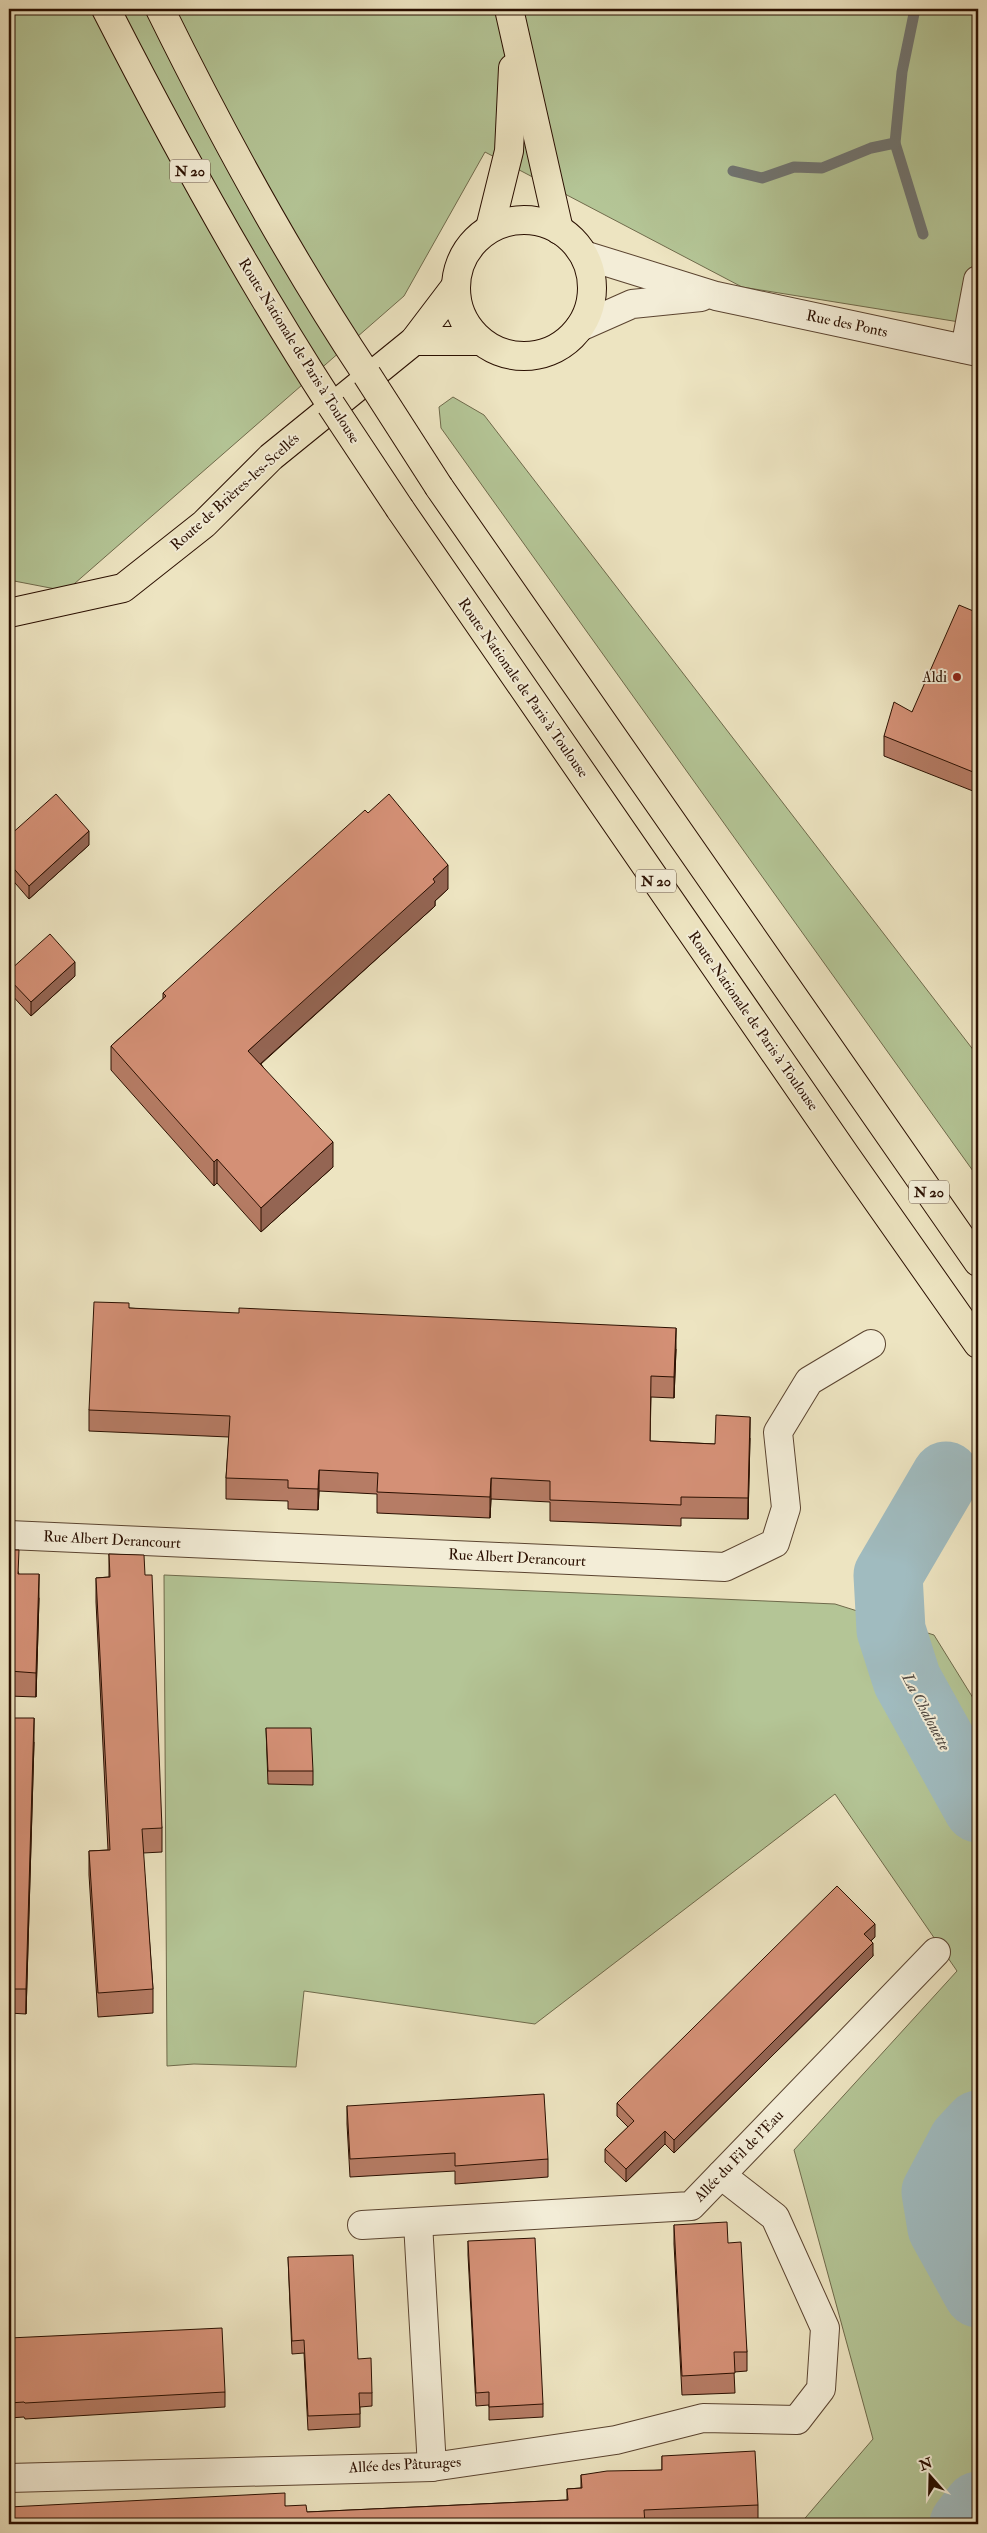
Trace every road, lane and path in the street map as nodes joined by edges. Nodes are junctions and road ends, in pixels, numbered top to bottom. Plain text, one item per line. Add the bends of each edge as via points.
1 (106, 9) edge
2 (160, 9) edge
3 (512, 21) edge
4 (490, 228) junction
5 (560, 230) junction
6 (584, 255) junction
7 (978, 280) edge
8 (455, 288) junction
9 (716, 296) junction
10 (580, 328) junction
11 (414, 340) junction
12 (479, 341) junction
13 (972, 351) edge
14 (9, 613) edge
15 (978, 1262) edge
16 (871, 1344) dead end
17 (978, 1344) edge
18 (9, 1535) edge
19 (936, 1952) dead end
20 (721, 2175) junction
21 (418, 2223) junction
22 (362, 2225) dead end
23 (432, 2467) junction
24 (9, 2478) edge

1 - 17 main road, Route Nationale de Paris à Toulouse / N 20, bridge via 173,141 282,329 400,509
2 - 15 main road, N 20, bridge via 210,110 320,305 439,487
3 - 4 main road via 509,151
3 - 5 main road
4 - 5 main road via 525,220
4 - 8 main road via 464,253 457,270
5 - 6 main road
6 - 9 street, Rue des Ponts
6 - 10 main road via 592,292 589,310
7 - 13 street
8 - 11 main road, Route de Brières-les-Scellés
8 - 12 main road via 457,308
9 - 10 street, Rue des Ponts via 632,304
9 - 13 street, Rue des Ponts
10 - 12 main road via 564,344 544,354 521,357 498,352
11 - 12 main road
11 - 14 main road, Route de Brières-les-Scellés via 271,457 204,524 123,588
16 - 18 street, Rue Albert Derancourt via 809,1380 778,1432 786,1508 775,1543 725,1567
19 - 20 street, Allée du Fil de l'Eau
20 - 21 street, Allée du Fil de l'Eau via 691,2206
20 - 23 street, Allée des Pâturages via 775,2217 826,2328 821,2389 797,2420 702,2418 616,2440
21 - 22 street, Allée du Fil de l'Eau
21 - 23 street
23 - 24 street, Allée des Pâturages

